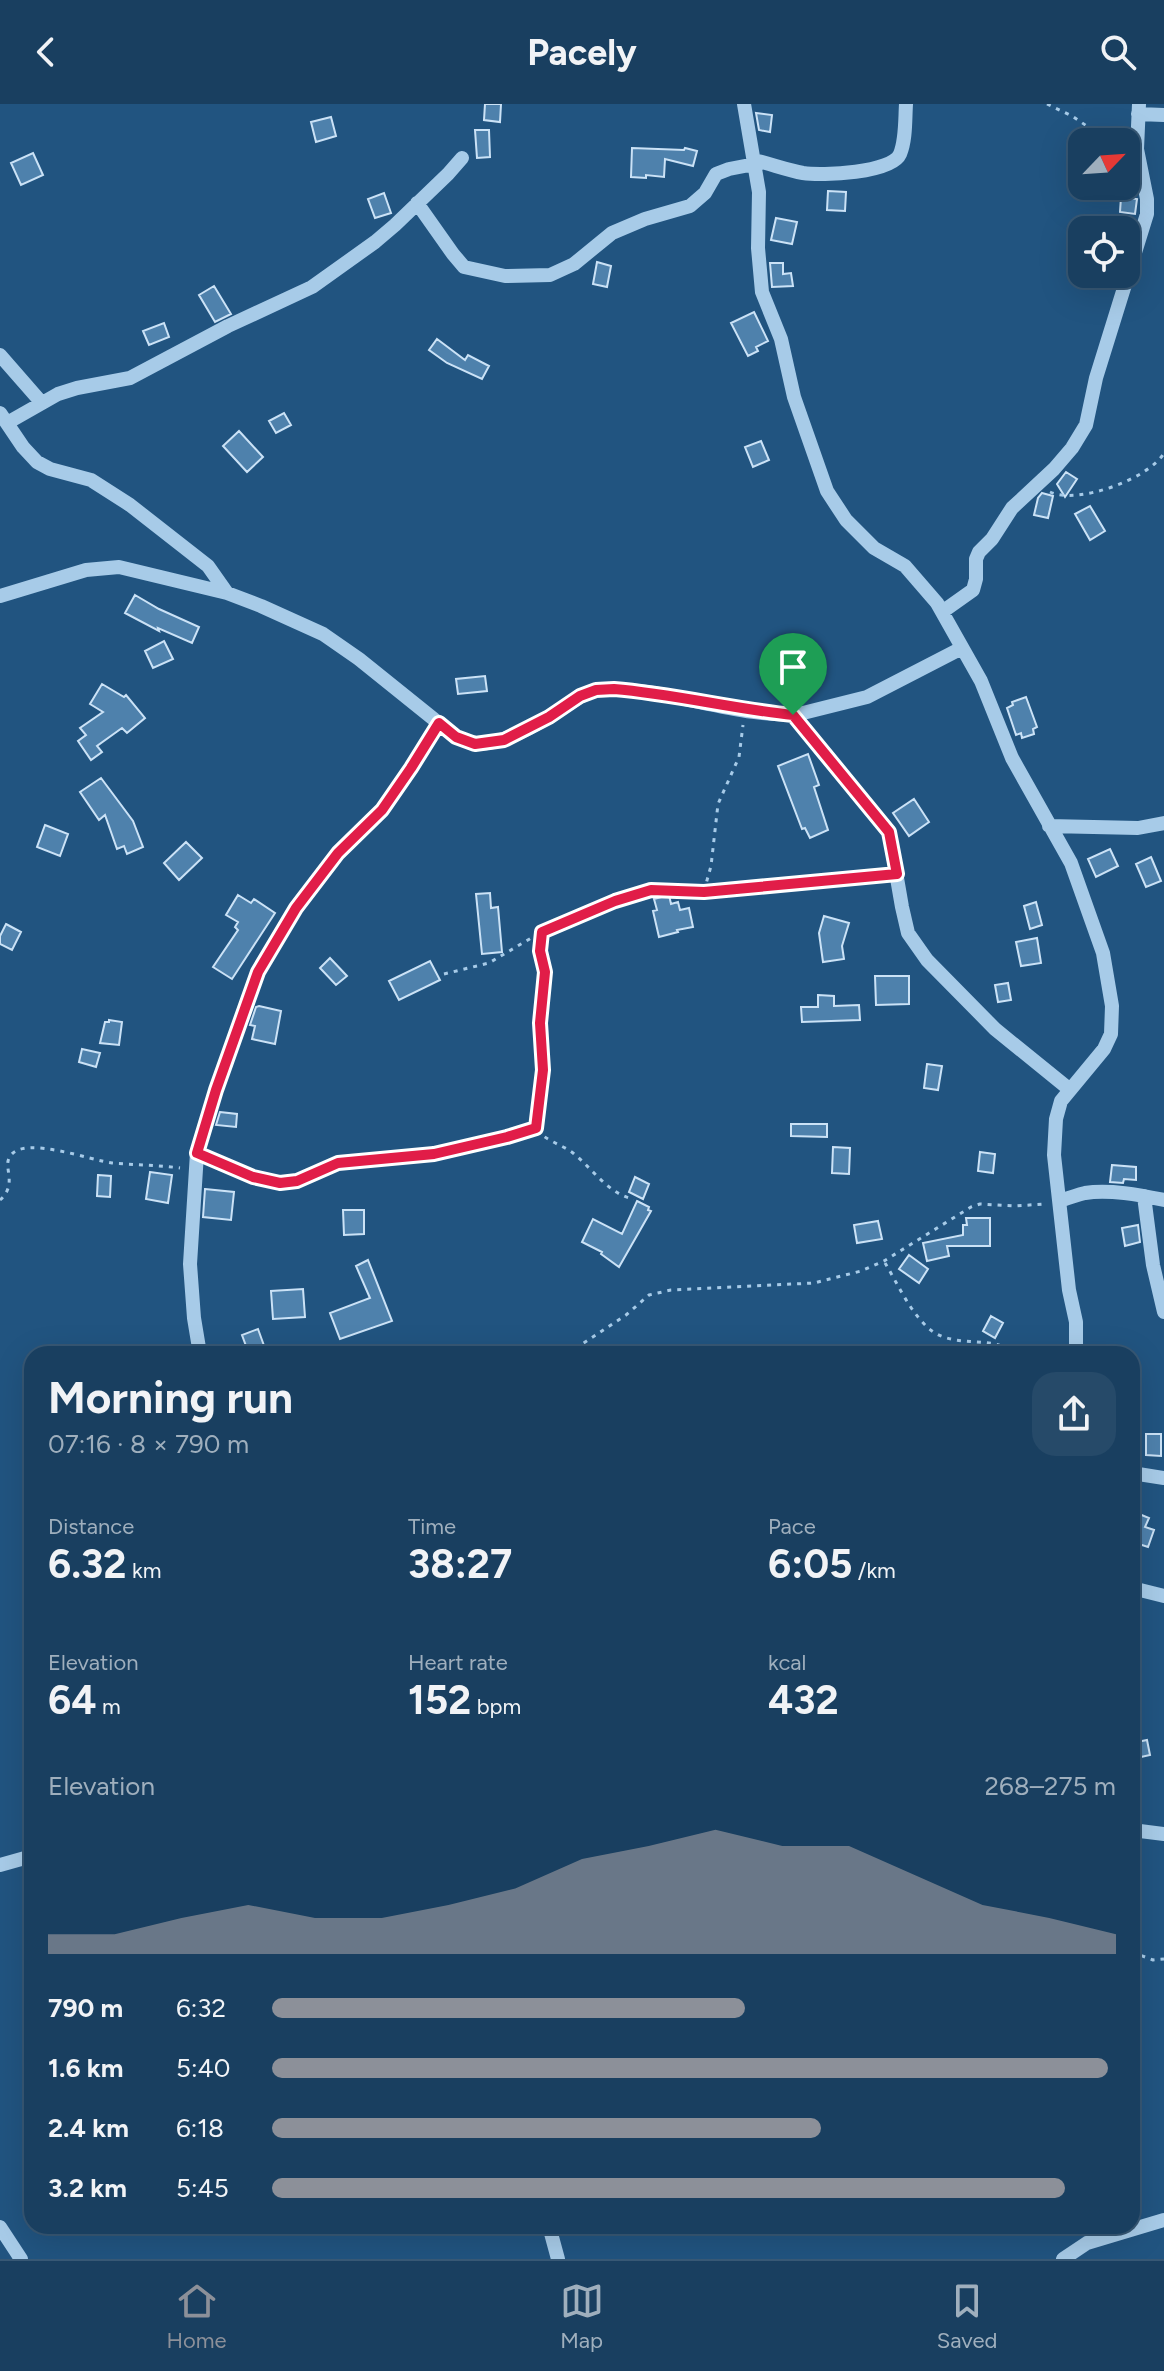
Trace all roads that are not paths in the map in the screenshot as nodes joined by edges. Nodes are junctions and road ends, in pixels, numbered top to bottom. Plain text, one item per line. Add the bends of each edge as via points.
1 (744, 104) edge
2 (906, 104) edge
3 (1138, 109) edge
4 (1164, 115) edge
5 (462, 158) dead end
6 (755, 162) junction
7 (417, 203) junction
8 (0, 355) edge
9 (41, 402) junction
10 (4, 418) edge
11 (227, 593) junction
12 (0, 596) edge
13 (942, 612) junction
14 (962, 648) junction
15 (793, 715) junction
16 (439, 723) junction
17 (1164, 823) edge
18 (1049, 826) junction
19 (1069, 1089) junction
20 (1144, 1196) junction
21 (1164, 1200) edge
22 (1060, 1201) junction
23 (1164, 1312) edge
24 (199, 1346) edge
25 (1076, 1346) edge
26 (1140, 1474) edge
27 (1164, 1478) edge
28 (1140, 1590) edge
29 (1164, 1596) edge
30 (1140, 1831) edge
31 (1164, 1834) edge
32 (24, 1857) edge
33 (0, 1865) edge
34 (1164, 2220) edge
35 (0, 2227) edge
36 (1140, 2227) edge
37 (551, 2234) edge
38 (1117, 2234) edge
39 (21, 2259) edge
40 (558, 2259) edge
41 (1063, 2259) edge

1 - 6 street
2 - 6 street via 900,155 894,162 820,174
3 - 4 street
3 - 13 street via 1137,149 1147,214 1086,425 1072,448 1012,508 979,552 973,590
5 - 7 street
6 - 7 street via 716,174 690,206 629,225 574,264 537,277 464,267
6 - 13 street via 762,292 827,491 846,520 874,548 918,578
7 - 9 street via 375,242 312,287 130,378 77,388
8 - 9 street
9 - 10 street
10 - 11 street via 37,462 91,480 119,497 208,566
11 - 12 street via 119,567 86,570
11 - 16 street via 323,634
13 - 14 street
14 - 15 street via 867,697
14 - 18 street
15 - 16 street via 614,689 580,696 504,740 475,744
15 - 19 street via 889,832 908,933 927,960 995,1029
16 - 24 street via 382,810 338,853 296,908 258,972 197,1153 190,1264
17 - 18 street via 1138,828
18 - 19 street via 1071,863 1103,953 1112,1006 1111,1034 1104,1049
19 - 22 street via 1056,1119
20 - 21 street
20 - 22 street via 1094,1192
20 - 23 street
22 - 25 street
26 - 27 street
28 - 29 street
30 - 31 street
32 - 33 street
34 - 36 street
35 - 39 street
37 - 40 street
38 - 41 street via 1087,2243

